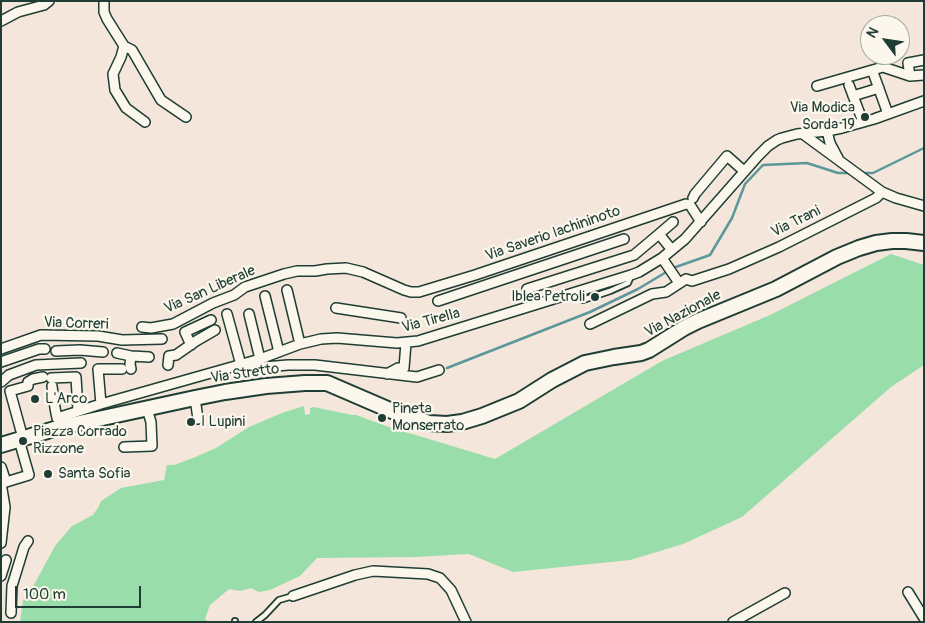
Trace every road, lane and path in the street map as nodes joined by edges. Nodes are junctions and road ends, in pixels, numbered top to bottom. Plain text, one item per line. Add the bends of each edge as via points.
1 (49, 1) edge
2 (104, 1) edge
3 (1, 21) edge
4 (124, 46) junction
5 (924, 60) edge
6 (924, 75) edge
7 (874, 76) dead end
8 (910, 76) junction
9 (849, 85) dead end
10 (817, 86) dead end
11 (878, 88) junction
12 (853, 96) junction
13 (924, 101) edge
14 (888, 114) junction
15 (186, 117) dead end
16 (145, 122) dead end
17 (863, 122) junction
18 (827, 131) junction
19 (803, 134) junction
20 (841, 163) junction
21 (744, 171) junction
22 (882, 192) junction
23 (693, 198) dead end
24 (924, 206) edge
25 (673, 222) dead end
26 (701, 222) junction
27 (659, 234) junction
28 (624, 239) dead end
29 (924, 243) edge
30 (672, 250) junction
31 (634, 254) junction
32 (664, 262) junction
33 (635, 273) junction
34 (576, 274) junction
35 (676, 279) junction
36 (527, 289) dead end
37 (287, 290) dead end
38 (404, 290) joint
39 (577, 291) junction
40 (265, 296) dead end
41 (438, 301) dead end
42 (336, 308) dead end
43 (227, 314) dead end
44 (249, 314) dead end
45 (401, 318) dead end
46 (211, 320) dead end
47 (590, 324) dead end
48 (142, 327) dead end
49 (215, 330) dead end
50 (64, 335) junction
51 (24, 336) dead end
52 (162, 339) dead end
53 (406, 343) junction
54 (300, 344) junction
55 (191, 345) junction
56 (1, 349) edge
57 (45, 349) dead end
58 (56, 351) dead end
59 (103, 352) dead end
60 (279, 352) junction
61 (117, 353) dead end
62 (131, 356) junction
63 (149, 357) dead end
64 (260, 359) junction
65 (1, 362) edge
66 (81, 363) dead end
67 (168, 365) dead end
68 (237, 366) junction
69 (439, 370) dead end
70 (387, 374) junction
71 (49, 381) junction
72 (1, 382) edge
73 (195, 398) junction
74 (101, 404) junction
75 (147, 409) junction
76 (75, 414) junction
77 (198, 419) dead end
78 (93, 420) junction
79 (59, 422) junction
80 (429, 423) joint
81 (20, 432) junction
82 (1, 438) edge
83 (1, 445) edge
84 (124, 447) dead end
85 (1, 467) edge
86 (4, 482) edge
87 (28, 541) dead end
88 (1, 543) edge
89 (6, 560) dead end
90 (1, 576) edge
91 (908, 592) dead end
92 (785, 593) dead end
93 (293, 596) joint
94 (10, 613) dead end
95 (924, 618) edge
96 (256, 622) edge
97 (466, 622) edge
98 (733, 622) edge

1 - 3 street
2 - 4 street via 106,19
4 - 15 street via 132,50 161,100
4 - 16 street via 113,74 115,90 126,108
5 - 8 street via 908,63
6 - 8 street
7 - 11 street
8 - 10 street via 883,67
9 - 12 street
11 - 12 street
11 - 14 street
12 - 17 street
13 - 14 street, Via Tirella
14 - 17 street, Via Tirella
17 - 18 street, Via Tirella
18 - 19 street, Via Tirella
18 - 20 street
19 - 20 street
19 - 21 street, Via Tirella via 776,140
20 - 22 street
21 - 23 street via 728,156
21 - 26 street, Via Tirella
22 - 24 street
22 - 35 street, Via Trani via 779,247 729,269 692,281
25 - 27 street
26 - 30 street, Via Tirella
26 - 38 street, Via Saverio Iachininoto via 686,204 429,290
27 - 30 street
27 - 31 street
28 - 41 street
29 - 80 street, Via Nazionale via 892,241 859,248 698,321 650,350 585,363 518,401 482,416 447,424
30 - 32 street, Via Tirella
31 - 33 street
31 - 34 street
32 - 33 street, Via Tirella
32 - 35 street
33 - 39 street, Via Tirella
34 - 36 street
34 - 39 street
35 - 47 street, Via Trani via 666,292 652,294
37 - 54 street
38 - 48 street, Via San Liberale via 346,268 297,271 245,287 173,324
39 - 53 street, Via Tirella
40 - 60 street
42 - 45 street
43 - 68 street
44 - 64 street
46 - 55 street via 185,332
49 - 55 street
50 - 51 street via 64,332 38,331
50 - 52 street, Via Correri via 122,340
50 - 56 street, Via Correri via 41,335
53 - 54 street, Via Tirella via 337,338
53 - 70 street via 404,368
54 - 60 street, Via Tirella
55 - 67 street via 169,356
57 - 65 street
58 - 59 street
60 - 64 street, Via Tirella
61 - 62 street
62 - 63 street
62 - 74 street via 127,369 98,369
64 - 68 street, Via Tirella
66 - 72 street via 30,366
68 - 70 street via 316,365
68 - 74 street, Via Tirella
69 - 70 street via 416,377
71 - 76 street via 76,376
71 - 79 street
71 - 81 street via 33,379 28,386 10,391
73 - 75 street, Via Stretto
73 - 77 street
73 - 80 street, Via Stretto via 266,386 326,383
74 - 76 street, Via Tirella
75 - 78 street, Via Stretto
75 - 84 street via 152,446
76 - 78 street
76 - 79 street
78 - 79 street, Via Stretto
79 - 81 street
81 - 82 street
81 - 83 street
81 - 86 street via 29,475
85 - 86 street
86 - 88 street
87 - 94 street via 12,586
89 - 90 street
91 - 95 street
92 - 98 street
93 - 96 lane via 279,600
93 - 97 street via 374,571 428,574 440,578 451,590

